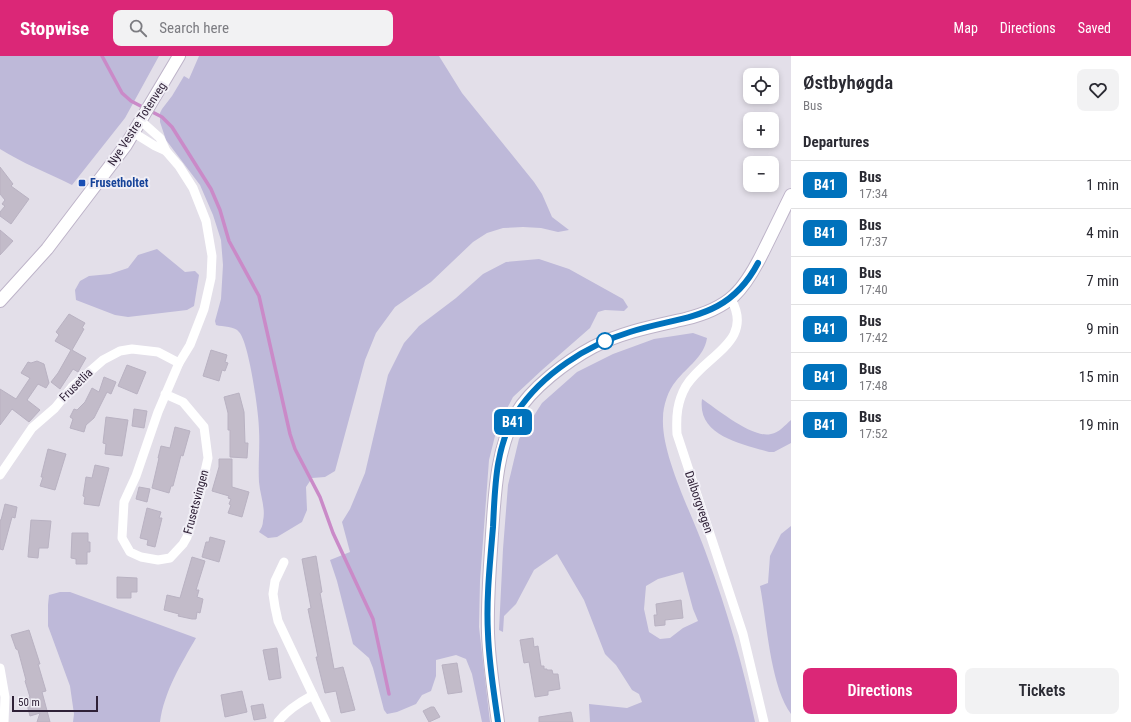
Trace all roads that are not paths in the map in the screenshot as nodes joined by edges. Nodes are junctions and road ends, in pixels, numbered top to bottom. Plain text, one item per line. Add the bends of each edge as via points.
1 (179, 56) edge
2 (141, 121) junction
3 (134, 133) junction
4 (166, 151) junction
5 (791, 195) edge
6 (731, 299) junction
7 (0, 301) edge
8 (179, 363) junction
9 (166, 394) junction
10 (0, 475) edge
11 (284, 562) dead end
12 (0, 668) edge
13 (314, 695) junction
14 (4, 722) edge
15 (278, 722) edge
16 (326, 722) edge
17 (498, 722) edge
18 (764, 722) edge

1 - 2 street, Nye Vestre Totenveg
2 - 3 street, Nye Vestre Totenveg
2 - 4 street via 155,132
3 - 4 street
3 - 7 street, Nye Vestre Totenveg via 46,249
4 - 8 street via 186,175 199,200 206,221 212,256 206,302 190,345
5 - 6 street via 758,263 745,285
6 - 17 street via 704,313 628,333 593,347 547,379 517,412 504,440 495,480 488,634 490,670
6 - 18 street, Dalborgvegen via 738,313 736,332 687,385 676,412 677,434 735,607
8 - 9 street, Frusetsvingen
8 - 10 street, Frusetlia via 158,352 132,349 120,351 103,360 32,428
9 - 9 street, Frusetsvingen via 124,502 122,538 130,552 141,558 158,560 170,558 187,537 208,458 204,427 183,402
11 - 13 street via 274,594 278,621
12 - 14 street via 5,697
13 - 15 street
13 - 16 street

